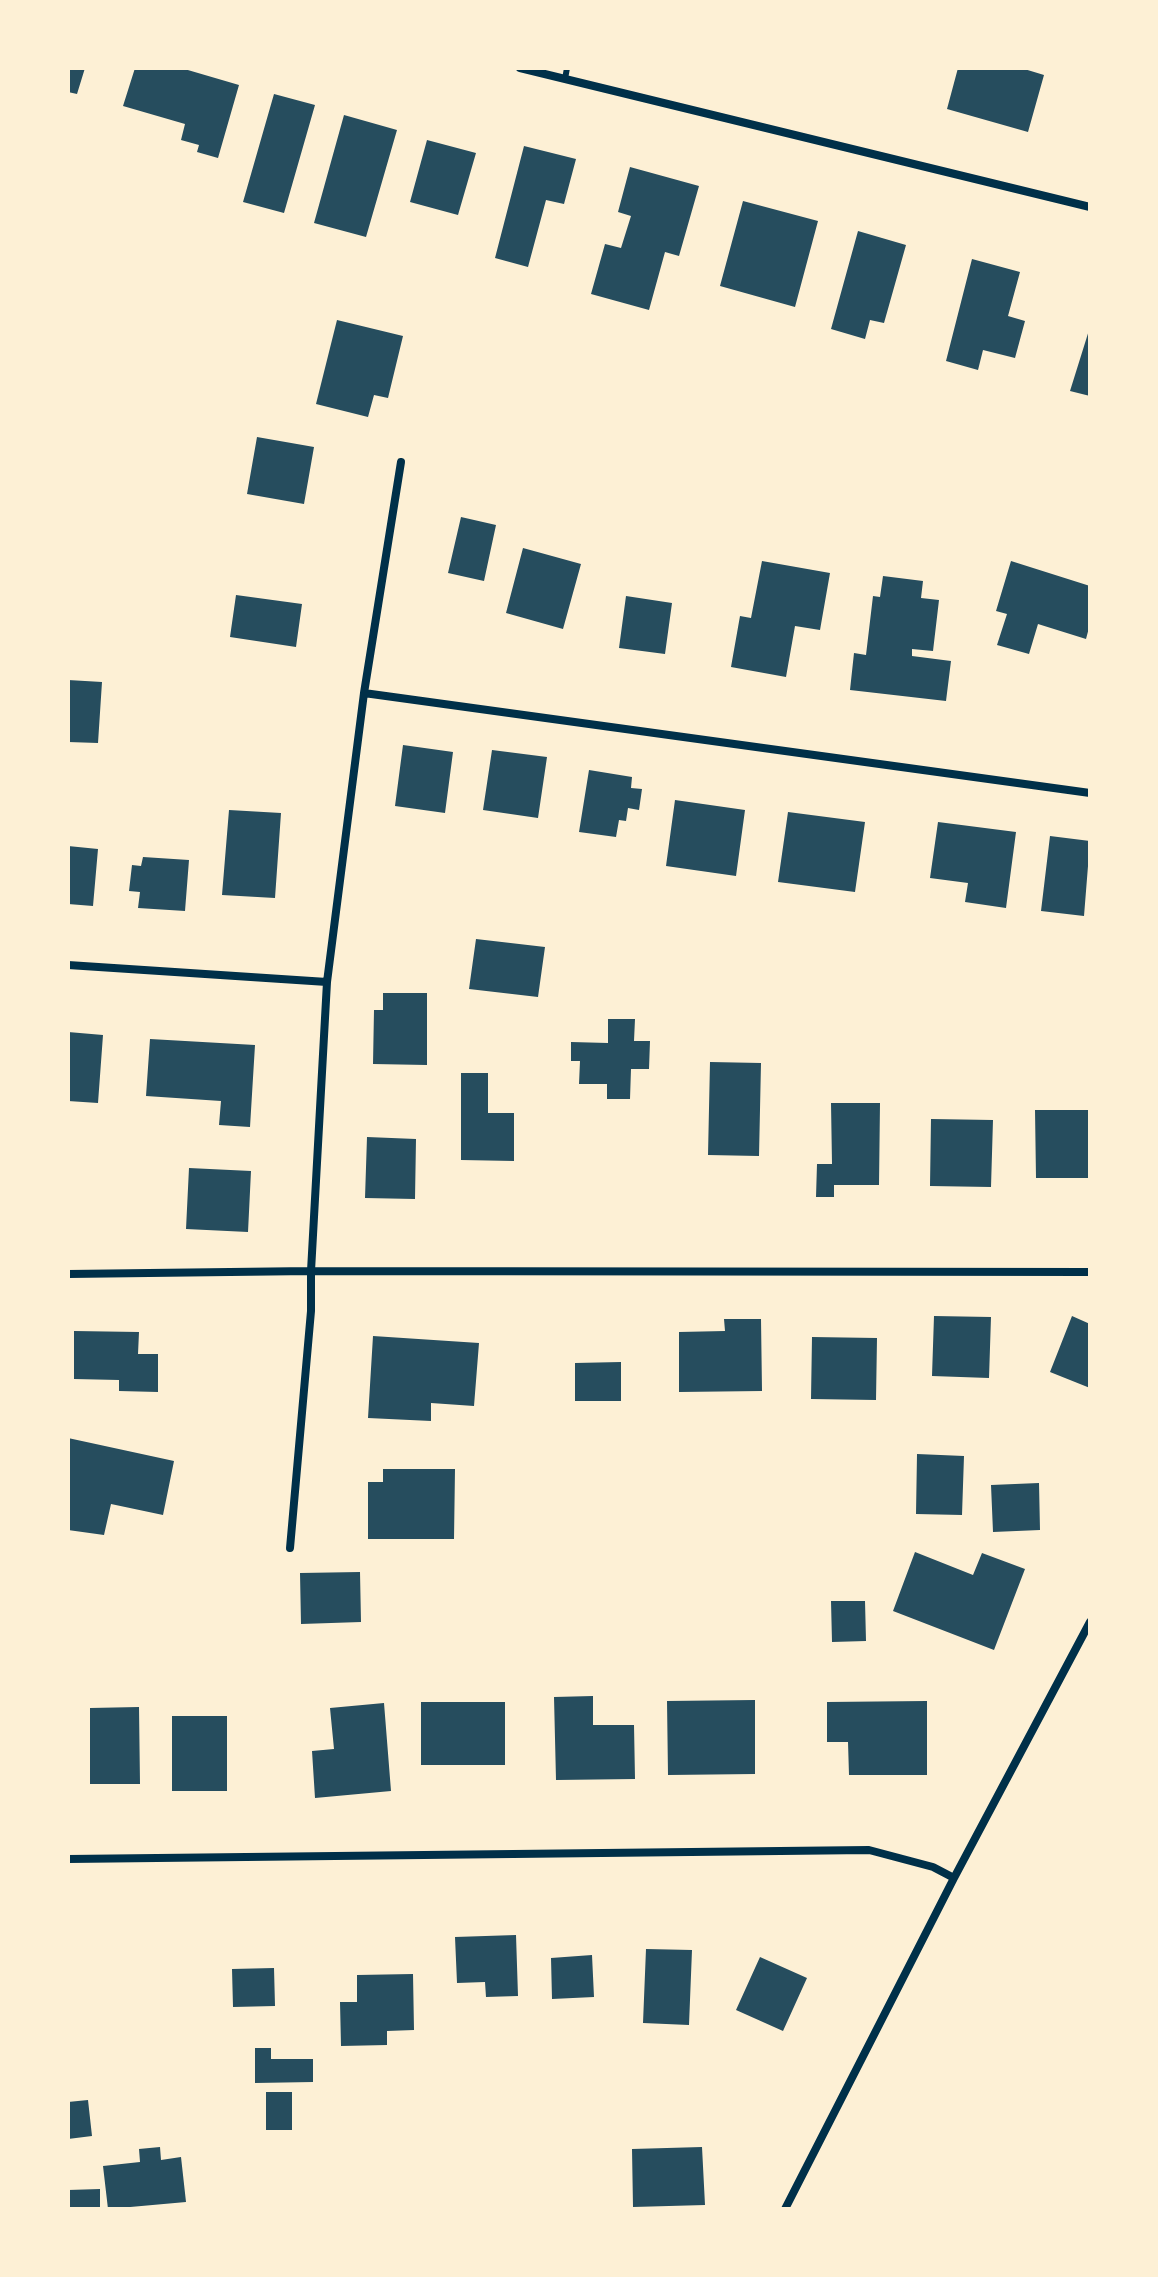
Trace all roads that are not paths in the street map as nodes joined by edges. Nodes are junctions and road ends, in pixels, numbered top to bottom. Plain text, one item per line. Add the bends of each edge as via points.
1 (520, 68) edge
2 (567, 68) edge
3 (565, 79) junction
4 (1090, 207) edge
5 (401, 462) dead end
6 (364, 693) junction
7 (1090, 793) edge
8 (68, 965) edge
9 (327, 982) junction
10 (311, 1271) junction
11 (1090, 1272) edge
12 (68, 1274) edge
13 (290, 1548) dead end
14 (1090, 1622) edge
15 (68, 1859) edge
16 (954, 1878) junction
17 (785, 2209) edge

1 - 3 street
2 - 3 lane
3 - 4 street
5 - 6 street
6 - 7 street
6 - 9 street
8 - 9 street
9 - 10 street
10 - 11 street
10 - 12 street
10 - 13 street
14 - 16 street
15 - 16 street via 869,1850
16 - 17 street

